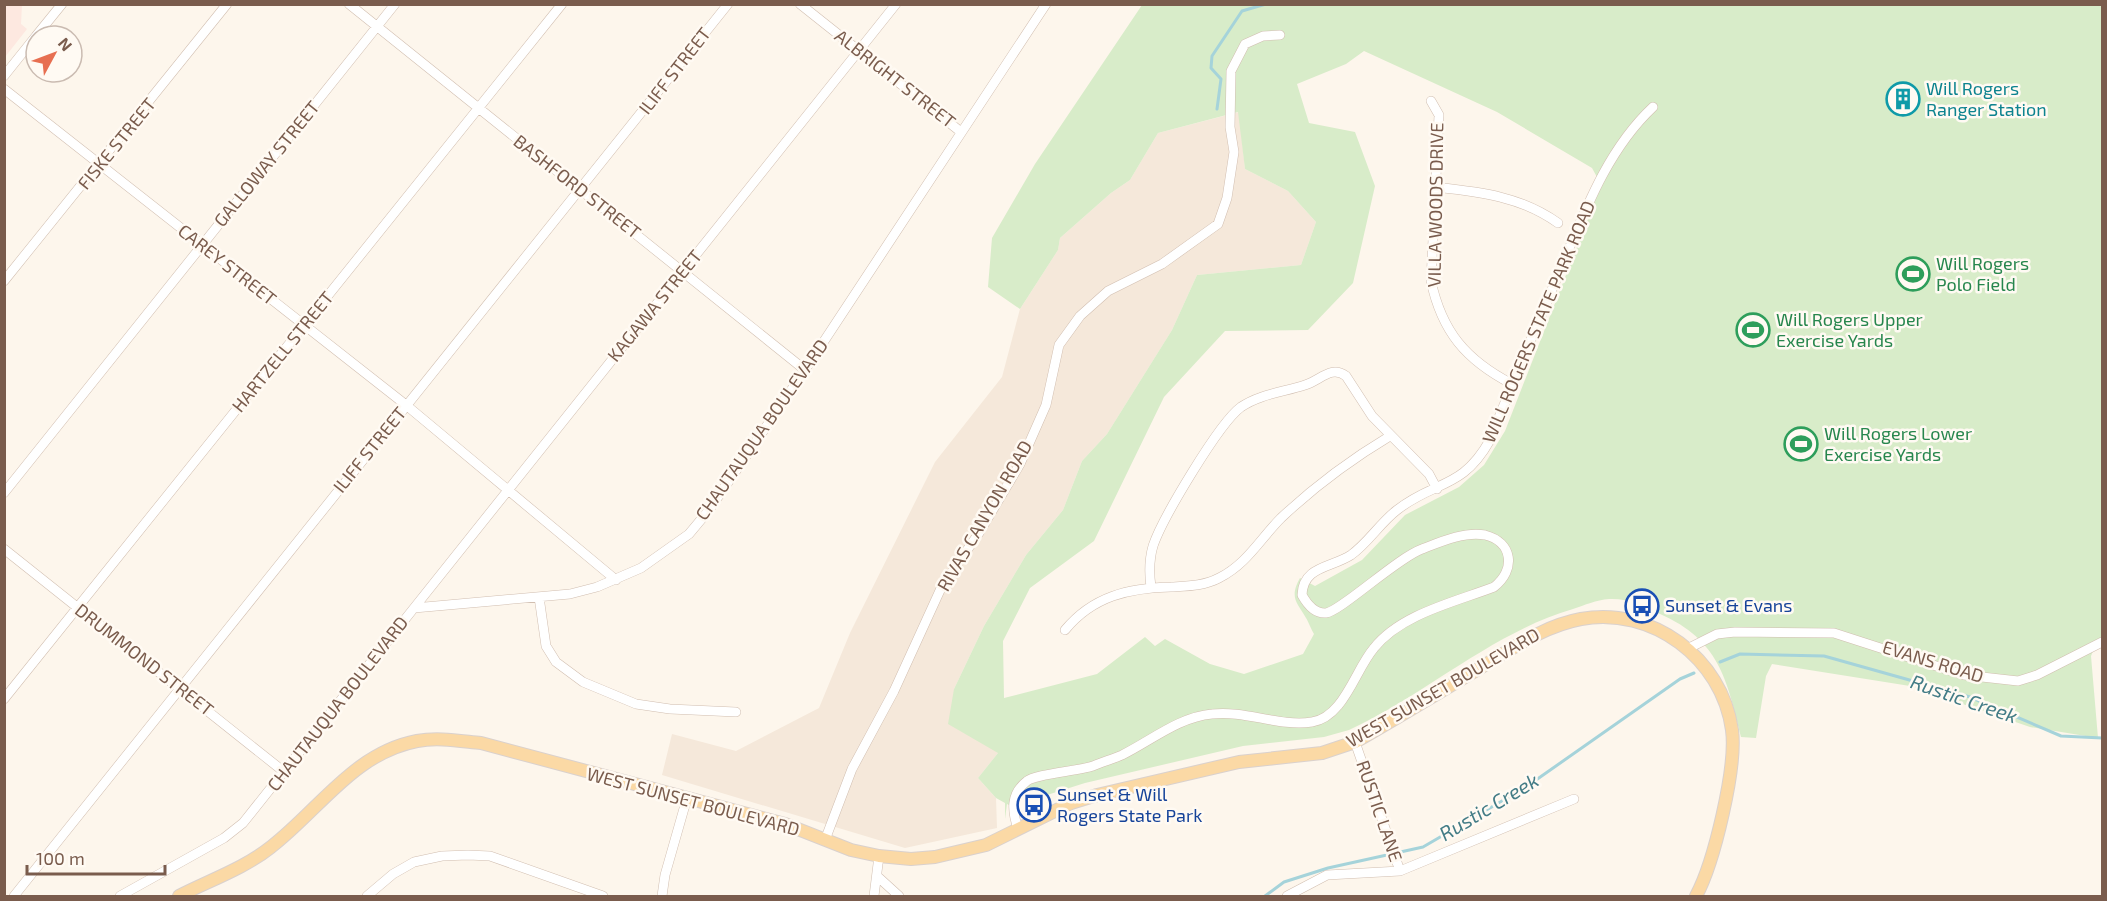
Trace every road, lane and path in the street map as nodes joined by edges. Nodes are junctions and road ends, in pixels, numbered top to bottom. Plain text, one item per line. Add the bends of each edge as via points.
1 (62, 4) edge
2 (227, 4) edge
3 (349, 4) edge
4 (394, 4) edge
5 (561, 4) edge
6 (728, 4) edge
7 (800, 4) edge
8 (896, 4) edge
9 (1046, 4) edge
10 (46, 24) edge
11 (377, 26) junction
12 (1280, 35) dead end
13 (24, 51) edge
14 (859, 51) junction
15 (4, 76) edge
16 (4, 89) edge
17 (1431, 101) dead end
18 (1653, 107) dead end
19 (478, 109) junction
20 (961, 132) junction
21 (101, 164) junction
22 (1435, 187) junction
23 (580, 190) junction
24 (1558, 223) dead end
25 (202, 246) junction
26 (683, 271) junction
27 (4, 281) edge
28 (304, 326) junction
29 (805, 370) junction
30 (1512, 384) junction
31 (406, 405) junction
32 (1390, 436) junction
33 (508, 489) junction
34 (1437, 489) junction
35 (4, 493) edge
36 (4, 549) edge
37 (616, 580) junction
38 (1151, 587) junction
39 (539, 597) junction
40 (77, 608) junction
41 (414, 608) junction
42 (1065, 630) dead end
43 (2103, 642) edge
44 (1689, 648) junction
45 (180, 688) junction
46 (4, 699) edge
47 (736, 712) dead end
48 (1355, 742) junction
49 (283, 771) junction
50 (687, 798) junction
51 (1574, 799) dead end
52 (1018, 830) junction
53 (825, 840) junction
54 (879, 856) junction
55 (1400, 871) junction
56 (877, 876) junction
57 (14, 897) edge
58 (120, 897) edge
59 (179, 897) edge
60 (367, 897) edge
61 (603, 897) edge
62 (662, 897) edge
63 (874, 897) edge
64 (898, 897) edge
65 (1287, 897) edge
66 (1696, 897) edge

1 - 10 street
2 - 21 street, FISKE STREET
3 - 11 street, BASHFORD STREET
4 - 11 street, GALLOWAY STREET
5 - 19 street, HARTZELL STREET
6 - 23 street, ILIFF STREET
7 - 14 street, ALBRIGHT STREET
8 - 14 street, KAGAWA STREET
9 - 20 street, CHAUTAUQUA BOULEVARD
11 - 19 street, BASHFORD STREET
11 - 25 street, GALLOWAY STREET
12 - 53 street, RIVAS CANYON ROAD via 1263,36 1245,44 1231,71 1234,152 1227,198 1218,224 1162,264 1108,291 1080,316 1059,345 1046,405 1020,464 942,586 894,691 852,769
13 - 15 street
14 - 20 street, ALBRIGHT STREET
14 - 26 street, KAGAWA STREET
16 - 21 street, CAREY STREET
17 - 22 street, VILLA WOODS DRIVE via 1439,115
18 - 30 street, WILL ROGERS STATE PARK ROAD via 1615,149
19 - 23 street, BASHFORD STREET
19 - 28 street, HARTZELL STREET
20 - 29 street, CHAUTAUQUA BOULEVARD
21 - 25 street, CAREY STREET
21 - 27 street, FISKE STREET
22 - 24 street via 1512,198
22 - 30 street, VILLA WOODS DRIVE via 1431,281 1440,316 1467,354
23 - 26 street, BASHFORD STREET
23 - 31 street, ILIFF STREET
25 - 28 street, CAREY STREET
25 - 35 street, GALLOWAY STREET
26 - 29 street, BASHFORD STREET
26 - 33 street, KAGAWA STREET
28 - 31 street, CAREY STREET
28 - 40 street, HARTZELL STREET
29 - 37 street, CHAUTAUQUA BOULEVARD via 689,534 659,557
30 - 34 street, WILL ROGERS STATE PARK ROAD via 1490,440 1474,466
31 - 33 street, CAREY STREET
31 - 45 street, ILIFF STREET
32 - 34 street via 1429,474
32 - 38 street via 1327,477 1231,572 1205,583
32 - 38 street via 1340,372 1329,372 1312,383 1249,402 1221,426 1158,535 1150,558
33 - 37 street, CAREY STREET
33 - 41 street, KAGAWA STREET
34 - 52 street, WILL ROGERS STATE PARK ROAD via 1402,506 1350,556 1306,577 1302,595 1309,606 1326,613 1337,609 1418,550 1474,535 1496,539 1506,551 1510,564 1502,581 1407,622 1387,635 1370,653 1344,697 1328,716 1314,722 1214,713 1188,718 1121,755 1084,769 1028,779 1016,793 1012,810
36 - 40 street, DRUMMOND STREET
37 - 39 street, CHAUTAUQUA BOULEVARD via 570,594
38 - 42 street via 1101,600 1078,614
39 - 41 street, CHAUTAUQUA BOULEVARD
39 - 47 street via 546,646 556,662 583,682 636,704
40 - 45 street, DRUMMOND STREET
40 - 46 street, HARTZELL STREET
41 - 49 street, CHAUTAUQUA BOULEVARD
43 - 44 street, EVANS ROAD via 2018,681 1964,675 1834,633 1726,633
44 - 48 main road, WEST SUNSET BOULEVARD via 1657,629 1625,619 1594,618 1558,624
44 - 66 main road, WEST SUNSET BOULEVARD via 1718,689 1730,719 1733,742 1715,847
45 - 49 street, DRUMMOND STREET
45 - 57 street, ILIFF STREET
48 - 52 main road, WEST SUNSET BOULEVARD via 1322,753 1239,762 1097,795 1071,803
48 - 55 street, RUSTIC LANE
49 - 58 street, CHAUTAUQUA BOULEVARD via 254,811 224,838
50 - 53 main road, WEST SUNSET BOULEVARD via 785,824
50 - 59 main road, WEST SUNSET BOULEVARD via 481,743 419,740 396,746 351,772 270,849
50 - 62 street
51 - 55 street, RUSTIC LANE
52 - 54 main road, WEST SUNSET BOULEVARD via 986,845 935,857
53 - 54 main road, WEST SUNSET BOULEVARD
54 - 56 street
55 - 65 street via 1327,875
56 - 63 street
56 - 64 street
60 - 61 street via 414,862 468,855 489,856

